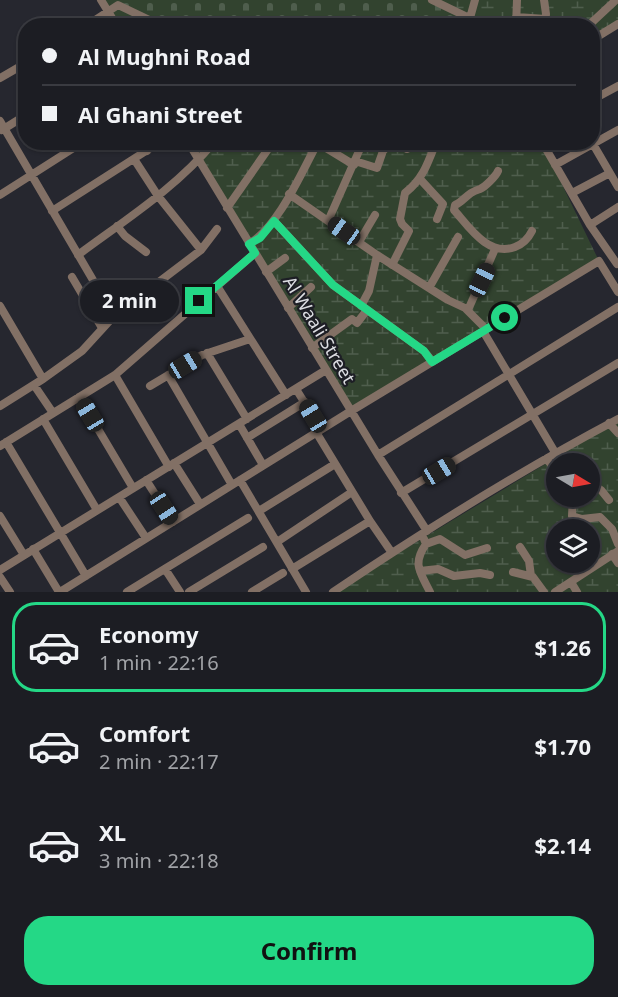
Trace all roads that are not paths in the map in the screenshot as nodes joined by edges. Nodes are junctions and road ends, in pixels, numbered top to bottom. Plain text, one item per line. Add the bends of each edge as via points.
1 (101, 0) edge
2 (432, 0) edge
3 (475, 0) edge
4 (518, 0) edge
5 (544, 0) edge
6 (616, 0) edge
7 (109, 12) junction
8 (142, 16) joint
9 (516, 16) joint
10 (99, 18) edge
11 (112, 18) edge
12 (146, 18) edge
13 (470, 18) joint
14 (526, 18) edge
15 (545, 18) edge
16 (597, 18) edge
17 (617, 27) edge
18 (600, 36) edge
19 (18, 68) edge
20 (0, 78) edge
21 (618, 86) edge
22 (600, 96) edge
23 (18, 119) edge
24 (1, 127) edge
25 (618, 130) edge
26 (600, 140) edge
27 (70, 150) edge
28 (193, 150) edge
29 (208, 150) edge
30 (267, 150) edge
31 (331, 150) edge
32 (360, 150) edge
33 (384, 150) edge
34 (432, 150) edge
35 (547, 150) edge
36 (582, 150) edge
37 (597, 150) edge
38 (147, 151) edge
39 (313, 151) edge
40 (134, 159) junction
41 (199, 161) junction
42 (354, 163) junction
43 (555, 165) junction
44 (498, 171) dead end
45 (610, 173) junction
46 (32, 176) junction
47 (420, 178) junction
48 (618, 187) edge
49 (572, 193) junction
50 (290, 194) junction
51 (0, 195) edge
52 (158, 196) junction
53 (618, 207) edge
54 (227, 208) junction
55 (52, 210) junction
56 (375, 215) dead end
57 (437, 219) dead end
58 (274, 221) junction
59 (328, 221) junction
60 (590, 225) junction
61 (117, 226) junction
62 (217, 229) dead end
63 (532, 231) dead end
64 (458, 237) dead end
65 (359, 242) junction
66 (249, 244) junction
67 (495, 249) junction
68 (201, 250) junction
69 (146, 252) dead end
70 (255, 253) junction
71 (610, 254) junction
72 (78, 255) junction
73 (377, 255) junction
74 (285, 258) dead end
75 (599, 261) junction
76 (618, 264) edge
77 (392, 265) junction
78 (266, 272) junction
79 (72, 277) dead end
80 (615, 279) edge
81 (217, 286) junction
82 (311, 287) dead end
83 (429, 288) junction
84 (618, 292) edge
85 (0, 306) edge
86 (618, 307) edge
87 (288, 308) junction
88 (364, 308) junction
89 (468, 310) junction
90 (114, 316) junction
91 (102, 328) junction
92 (485, 330) junction
93 (250, 339) junction
94 (312, 348) junction
95 (207, 353) junction
96 (432, 362) junction
97 (618, 363) edge
98 (326, 370) junction
99 (509, 374) junction
100 (115, 375) junction
101 (168, 375) junction
102 (43, 379) junction
103 (34, 385) junction
104 (150, 386) dead end
105 (297, 388) junction
106 (286, 395) junction
107 (79, 397) junction
108 (305, 402) junction
109 (0, 406) edge
110 (351, 411) junction
111 (53, 413) junction
112 (532, 414) junction
113 (43, 419) junction
114 (247, 419) junction
115 (618, 419) edge
116 (609, 423) junction
117 (239, 424) junction
118 (319, 431) junction
119 (618, 433) edge
120 (247, 438) junction
121 (207, 443) junction
122 (3, 444) edge
123 (555, 453) edge
124 (558, 453) edge
125 (378, 455) junction
126 (546, 459) edge
127 (335, 464) junction
128 (171, 465) junction
129 (263, 465) junction
130 (146, 480) junction
131 (240, 480) junction
132 (232, 485) junction
133 (133, 488) junction
134 (600, 489) edge
135 (352, 492) junction
136 (401, 493) junction
137 (119, 497) junction
138 (609, 500) dead end
139 (200, 504) junction
140 (572, 507) edge
141 (97, 510) junction
142 (259, 511) junction
143 (0, 516) edge
144 (248, 518) dead end
145 (370, 521) junction
146 (173, 522) junction
147 (60, 533) junction
148 (424, 533) junction
149 (146, 538) junction
150 (277, 542) junction
151 (618, 543) edge
152 (426, 544) junction
153 (263, 547) dead end
154 (520, 547) dead end
155 (487, 548) dead end
156 (33, 549) junction
157 (392, 553) junction
158 (615, 553) edge
159 (24, 555) junction
160 (618, 563) edge
161 (165, 568) junction
162 (292, 569) junction
163 (0, 570) edge
164 (420, 571) junction
165 (283, 573) dead end
166 (513, 573) dead end
167 (490, 574) dead end
168 (0, 576) edge
169 (86, 576) junction
170 (531, 576) junction
171 (571, 582) junction
172 (10, 592) edge
173 (60, 592) edge
174 (127, 592) edge
175 (180, 592) edge
176 (189, 592) edge
177 (252, 592) edge
178 (306, 592) edge
179 (333, 592) edge
180 (429, 592) edge
181 (544, 592) edge
182 (555, 592) edge
183 (577, 592) edge

1 - 7 street
2 - 13 street
3 - 13 street
4 - 9 street
5 - 15 street
6 - 16 street
7 - 8 street via 118,5
7 - 10 street
7 - 11 street
8 - 12 street
9 - 14 street
17 - 18 street
19 - 20 street
21 - 22 street
23 - 24 street
24 - 46 street
25 - 26 street
27 - 46 street
28 - 41 street, Al Waali Street
29 - 41 street
30 - 54 street
31 - 42 street
32 - 42 street
33 - 42 street via 377,168
34 - 47 street
35 - 43 street
36 - 43 street
37 - 45 street
38 - 40 street
39 - 50 street
40 - 52 street
40 - 55 street
41 - 52 street
41 - 54 street, Al Waali Street
42 - 59 street
43 - 49 street
44 - 67 street via 483,188 453,206 470,228
45 - 48 street
45 - 49 street
46 - 51 street
46 - 55 street
47 - 57 street via 442,204
47 - 77 street via 405,193 400,219 409,231
49 - 60 street
50 - 58 street
50 - 59 street
52 - 61 street
52 - 68 street
53 - 60 street
54 - 66 street, Al Waali Street
55 - 72 street
56 - 65 street
58 - 66 street via 260,238
58 - 88 street via 333,285
59 - 65 street
60 - 71 street
61 - 69 street
61 - 72 street
62 - 68 street
63 - 67 street via 519,245
64 - 83 street
65 - 73 street
66 - 70 street, Al Waali Street
67 - 89 street
68 - 90 street
70 - 78 street, Al Waali Street
70 - 81 street
71 - 75 street
71 - 76 street
72 - 90 street
73 - 77 street
73 - 88 street
74 - 78 street
75 - 80 street
75 - 92 street
77 - 83 street
78 - 87 street, Al Waali Street
79 - 91 street
80 - 84 street
81 - 93 street
81 - 100 street
82 - 87 street
83 - 89 street
85 - 102 street
86 - 99 street
87 - 94 street, Al Waali Street
88 - 94 street via 357,323 352,319
88 - 96 street via 424,351
89 - 92 street
90 - 91 street
91 - 102 street via 82,351
92 - 96 street
92 - 99 street
93 - 95 street
93 - 106 street
94 - 98 street, Al Waali Street
95 - 101 street
95 - 114 street
96 - 110 street
97 - 112 street
98 - 105 street
98 - 110 street, Al Waali Street
99 - 112 street
99 - 125 street
100 - 107 street
100 - 128 street
101 - 104 street
101 - 121 street
102 - 103 street
103 - 109 street
103 - 111 street
105 - 106 street
105 - 108 street
106 - 114 street
107 - 111 street
107 - 133 street
108 - 118 street
108 - 120 street
110 - 118 street
110 - 125 street, Al Waali Street
111 - 113 street
112 - 123 street
112 - 136 street
113 - 122 street
113 - 141 street
114 - 117 street
115 - 116 street
116 - 119 street
116 - 124 street
117 - 120 street
117 - 121 street
118 - 127 street
118 - 129 street
120 - 129 street
121 - 128 street
121 - 132 street
122 - 147 street
125 - 136 street, Al Waali Street
126 - 148 street
127 - 135 street
127 - 142 street
128 - 130 street
128 - 139 street
129 - 131 street
130 - 133 street
130 - 146 street
131 - 132 street
131 - 142 street
132 - 139 street
133 - 137 street
134 - 138 street
135 - 145 street
135 - 150 street
136 - 148 street, Al Waali Street
137 - 141 street
137 - 149 street
139 - 146 street
140 - 151 street via 572,516 600,517 612,528
141 - 147 street
142 - 150 street
143 - 159 street
144 - 161 street
145 - 157 street
145 - 162 street
146 - 149 street
147 - 156 street
147 - 169 street
148 - 152 street, Al Waali Street
148 - 157 street
149 - 169 street
150 - 162 street
152 - 155 street via 440,539 465,555
152 - 164 street via 418,558
153 - 176 street
154 - 170 street via 529,561
156 - 159 street
156 - 173 street
157 - 179 street
158 - 160 street
158 - 171 street
159 - 163 street
161 - 174 street
161 - 175 street
162 - 178 street
164 - 167 street via 438,569 454,576
164 - 180 street
165 - 177 street
166 - 170 street
168 - 172 street
169 - 173 street
170 - 181 street
171 - 182 street
171 - 183 street

